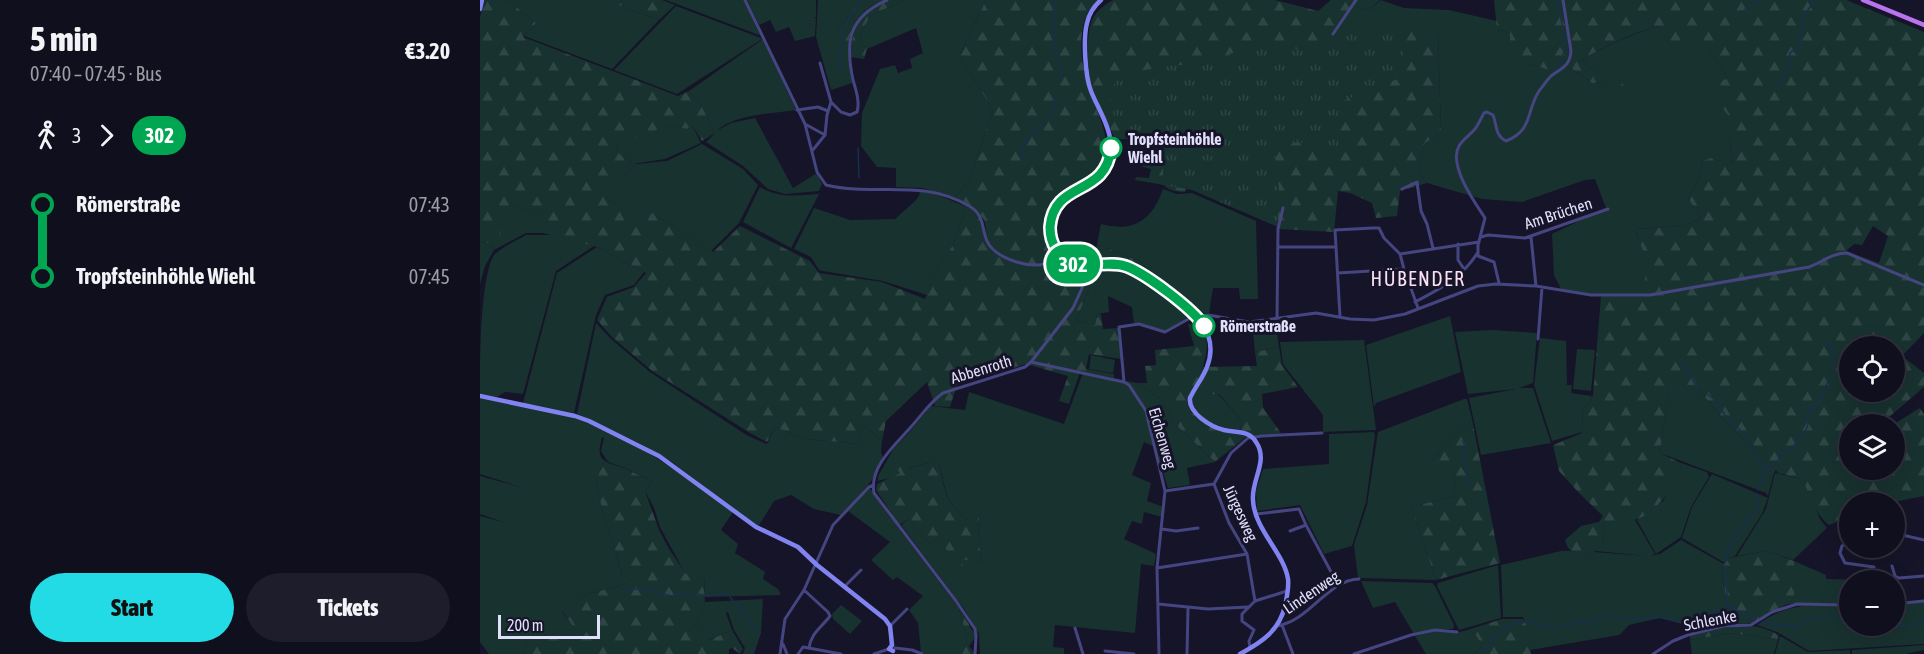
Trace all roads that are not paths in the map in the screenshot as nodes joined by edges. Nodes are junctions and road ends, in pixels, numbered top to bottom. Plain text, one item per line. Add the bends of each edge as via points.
1 (482, 0) edge
2 (746, 0) edge
3 (887, 0) edge
4 (1101, 0) edge
5 (1356, 0) edge
6 (1563, 0) edge
7 (1863, 0) edge
8 (480, 9) edge
9 (1924, 25) edge
10 (1333, 34) dead end
11 (820, 63) dead end
12 (831, 102) junction
13 (797, 110) junction
14 (828, 111) junction
15 (805, 124) junction
16 (825, 135) junction
17 (812, 151) junction
18 (1402, 189) dead end
19 (1283, 208) dead end
20 (1608, 209) dead end
21 (1531, 236) junction
22 (1481, 237) junction
23 (1479, 242) junction
24 (1458, 244) junction
25 (1278, 247) junction
26 (1336, 247) junction
27 (1433, 248) junction
28 (1478, 251) junction
29 (1058, 254) junction
30 (1400, 254) junction
31 (1092, 267) junction
32 (1404, 269) junction
33 (1464, 269) junction
34 (1338, 273) junction
35 (1499, 283) junction
36 (1924, 285) edge
37 (1536, 286) junction
38 (1542, 287) junction
39 (1415, 302) junction
40 (1418, 308) junction
41 (1197, 316) junction
42 (1340, 317) junction
43 (1277, 319) junction
44 (1538, 339) dead end
45 (1032, 362) junction
46 (1124, 382) junction
47 (480, 396) edge
48 (1322, 433) dead end
49 (1252, 437) junction
50 (1214, 484) junction
51 (873, 485) junction
52 (1165, 491) junction
53 (1256, 514) junction
54 (1306, 525) junction
55 (1198, 528) dead end
56 (1162, 529) junction
57 (1290, 531) dead end
58 (1905, 536) edge
59 (1924, 540) edge
60 (1246, 554) junction
61 (1843, 558) edge
62 (817, 565) junction
63 (1892, 566) dead end
64 (1874, 567) dead end
65 (1157, 568) junction
66 (861, 570) dead end
67 (1924, 576) edge
68 (1359, 579) dead end
69 (1338, 585) junction
70 (844, 587) junction
71 (804, 590) junction
72 (1287, 591) junction
73 (1255, 601) junction
74 (1924, 601) edge
75 (1905, 603) edge
76 (1158, 604) junction
77 (1839, 605) edge
78 (1248, 607) junction
79 (1188, 608) junction
80 (907, 609) dead end
81 (890, 626) junction
82 (1279, 626) junction
83 (1075, 628) dead end
84 (1457, 632) dead end
85 (782, 643) junction
86 (809, 648) junction
87 (1250, 648) junction
88 (892, 649) edge
89 (1105, 651) dead end
90 (780, 654) edge
91 (787, 654) edge
92 (798, 654) edge
93 (841, 654) edge
94 (874, 654) edge
95 (922, 654) edge
96 (975, 654) edge
97 (1083, 654) edge
98 (1134, 654) edge
99 (1159, 654) edge
100 (1187, 654) edge
101 (1240, 654) edge
102 (1293, 654) edge
103 (1354, 654) edge
104 (1653, 654) edge

1 - 8 main road
2 - 13 street
3 - 12 street via 867,10 851,32 850,62 858,109 850,116
4 - 29 main road via 1087,22 1086,57 1090,90 1108,132 1111,151 1101,176 1064,197 1053,212 1050,235
5 - 10 street
6 - 22 street via 1570,60 1549,78 1532,102 1527,125 1520,135 1506,141 1497,132 1493,115 1484,113 1456,153 1464,182 1485,218
7 - 9 main road
11 - 12 street
12 - 14 street
13 - 14 street via 818,107
13 - 15 street
14 - 16 street
15 - 16 street
15 - 17 street
16 - 17 street
17 - 29 street via 817,172 826,185 939,193 969,206 983,221 992,248 1013,261 1040,265
18 - 27 street via 1417,182
19 - 25 street
20 - 21 street, Am Brüchen
21 - 22 street, Am Brüchen
21 - 37 street
22 - 23 street
23 - 24 street
23 - 28 street
24 - 27 street
24 - 33 street via 1458,260
25 - 26 street
25 - 43 street
26 - 30 street via 1335,230 1379,228
26 - 34 street
27 - 30 street
28 - 33 street
28 - 35 street via 1480,258 1494,262
29 - 31 main road via 1080,266
30 - 32 street
31 - 41 main road via 1130,268
31 - 45 street, Abbenroth via 1073,308
32 - 34 street
32 - 39 street
33 - 39 street
34 - 42 street
35 - 37 street
35 - 40 street via 1478,286
36 - 38 street via 1840,253 1809,267 1650,295 1591,295
37 - 38 street
38 - 44 street
39 - 40 street
40 - 42 street via 1374,320
41 - 43 street via 1216,315 1249,322
41 - 46 street via 1165,332 1140,324 1119,327
41 - 49 main road via 1208,331 1211,350 1207,368 1189,403 1195,413 1216,427
42 - 43 street via 1316,313
45 - 46 street
45 - 51 street, Abbenroth via 943,393 932,401 891,447
46 - 52 street, Eichenweg via 1146,411
47 - 62 main road via 589,421 671,464 769,535 798,547
48 - 49 street
49 - 50 street, Jürgesweg via 1231,453
49 - 53 main road via 1261,457 1252,500
50 - 52 street
50 - 60 street, Jürgesweg
51 - 62 street via 833,525
51 - 96 street via 874,493 975,629
52 - 56 street, Eichenweg
53 - 54 street via 1299,509
53 - 72 main road via 1286,573
54 - 57 street
54 - 69 street
55 - 56 street
56 - 65 street, Eichenweg
58 - 59 street
60 - 65 street
60 - 73 street, Jürgesweg
61 - 64 street via 1845,563
62 - 70 main road
62 - 71 street
63 - 67 street via 1899,578
65 - 76 street, Eichenweg
66 - 70 street
68 - 69 street, Lindenweg
69 - 82 street, Lindenweg via 1305,614
70 - 81 main road
71 - 85 street via 785,619
71 - 86 street via 830,616 815,631
72 - 73 street
72 - 82 main road
73 - 78 street
74 - 75 street
76 - 79 street
76 - 99 street, Eichenweg
77 - 104 street, Schlenke via 1797,604 1772,612 1751,625 1688,635
78 - 79 street
78 - 87 street via 1242,621 1254,630
79 - 100 street
80 - 81 street
81 - 88 main road
82 - 87 main road
82 - 102 street
83 - 97 street
84 - 103 street via 1435,630 1411,635
85 - 90 street
85 - 91 street
86 - 92 street via 802,647
86 - 93 street
87 - 101 main road
88 - 94 street
88 - 95 street
89 - 98 street

